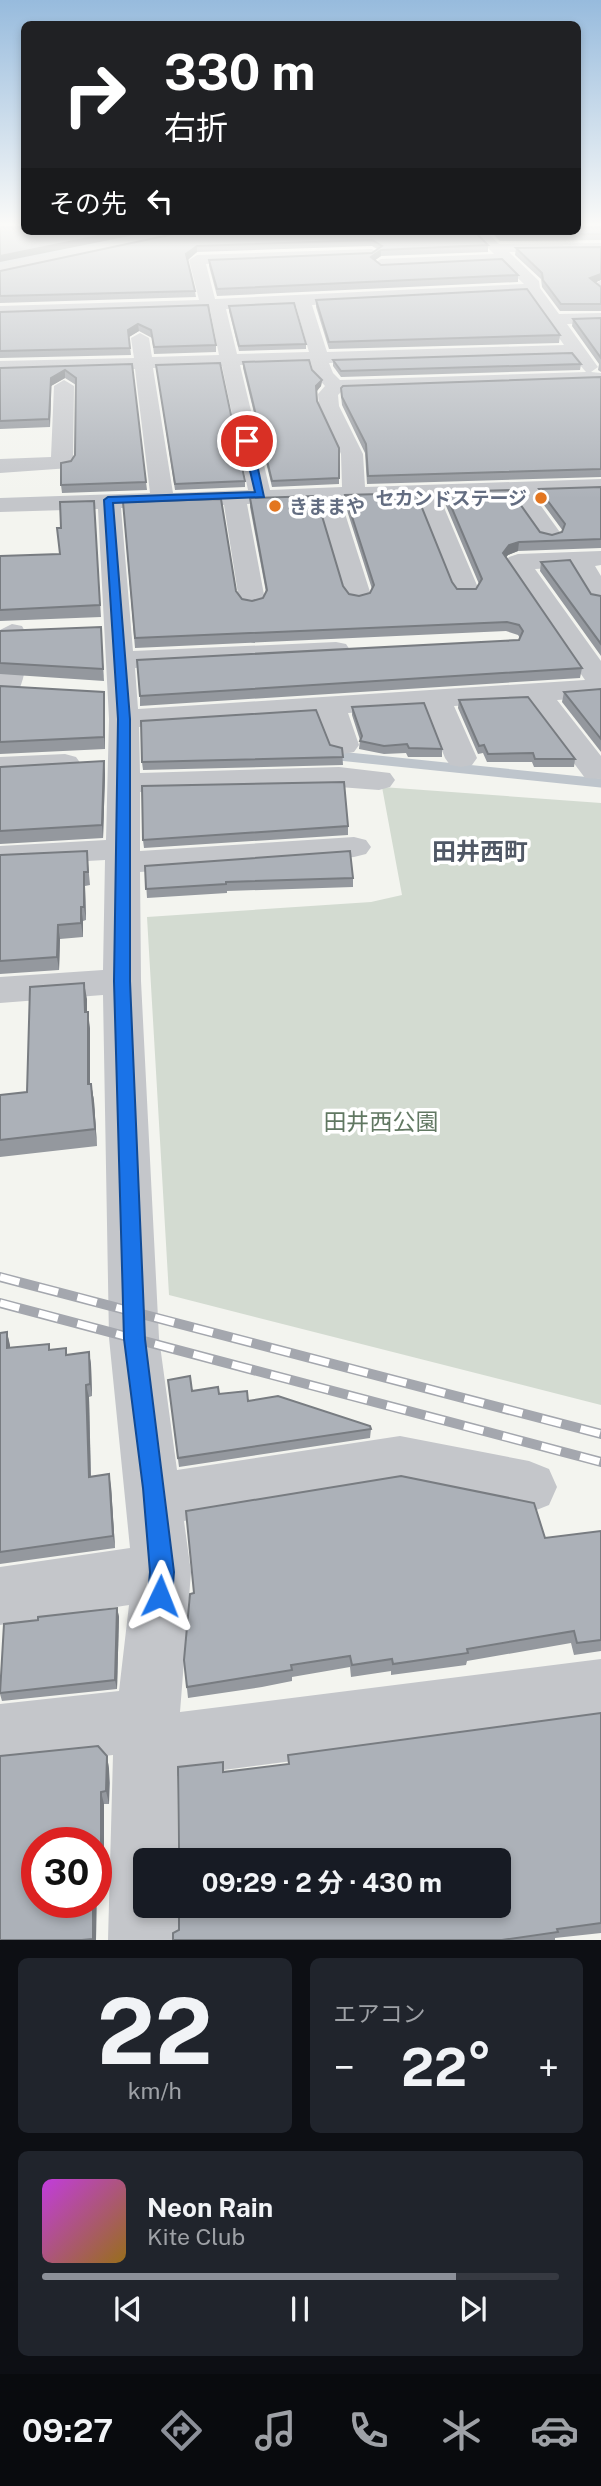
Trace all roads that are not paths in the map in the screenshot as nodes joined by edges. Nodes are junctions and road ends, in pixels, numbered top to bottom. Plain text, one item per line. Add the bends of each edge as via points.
1 (138, 318) edge
2 (214, 318) edge
3 (308, 318) edge
4 (601, 318) edge
5 (553, 319) joint
6 (474, 333) edge
7 (577, 352) junction
8 (601, 352) edge
9 (488, 353) junction
10 (320, 358) junction
11 (228, 360) junction
12 (143, 362) junction
13 (92, 364) junction
14 (0, 367) edge
15 (599, 380) edge
16 (336, 386) junction
17 (11, 466) edge
18 (601, 486) edge
19 (517, 488) junction
20 (425, 491) junction
21 (354, 493) junction
22 (327, 494) junction
23 (260, 495) junction
24 (234, 496) junction
25 (162, 499) junction
26 (108, 500) junction
27 (10, 504) edge
28 (550, 536) edge
29 (589, 559) edge
30 (467, 590) edge
31 (358, 596) edge
32 (601, 597) edge
33 (252, 600) edge
34 (17, 632) edge
35 (369, 649) edge
36 (120, 660) junction
37 (601, 685) edge
38 (13, 687) edge
39 (537, 693) junction
40 (436, 699) junction
41 (330, 705) junction
42 (120, 731) junction
43 (343, 745) edge
44 (461, 758) dead end
45 (0, 767) edge
46 (596, 771) dead end
47 (379, 780) dead end
48 (354, 847) dead end
49 (0, 856) edge
50 (124, 856) junction
51 (122, 981) junction
52 (0, 990) edge
53 (529, 1487) dead end
54 (155, 1500) junction
55 (162, 1572) junction
56 (0, 1596) edge
57 (601, 1690) edge
58 (147, 1733) junction
59 (0, 1736) edge
60 (143, 1940) edge

1 - 12 street
2 - 11 street
3 - 10 street
4 - 5 street
5 - 7 street
6 - 9 street
7 - 8 street
7 - 9 street
7 - 15 street
9 - 10 street via 408,349
10 - 11 street
10 - 16 street via 326,379
11 - 12 street
11 - 23 street
12 - 13 street
12 - 25 street
13 - 14 street via 61,358
13 - 17 street via 71,386 62,463
15 - 16 street via 519,377
16 - 21 street via 328,394 328,406 352,454
17 - 27 street
18 - 19 street
19 - 20 street
19 - 28 street
20 - 21 street
20 - 30 street
21 - 22 street
22 - 23 street
22 - 31 street
23 - 24 street
24 - 25 street
24 - 33 street
25 - 26 street
26 - 27 street
26 - 36 street via 105,628
29 - 32 street
29 - 37 street via 518,562
34 - 38 street
35 - 36 street
36 - 42 street
37 - 39 street
39 - 40 street
39 - 46 street
40 - 41 street
40 - 44 street
41 - 42 street
41 - 43 street
42 - 45 street
42 - 47 street via 339,776
42 - 50 street
48 - 50 street
49 - 50 street
50 - 51 street
51 - 52 street
51 - 54 street via 134,1339
53 - 54 street via 400,1461
54 - 55 street
55 - 56 street
55 - 58 street
57 - 58 street
58 - 59 street
58 - 60 street

